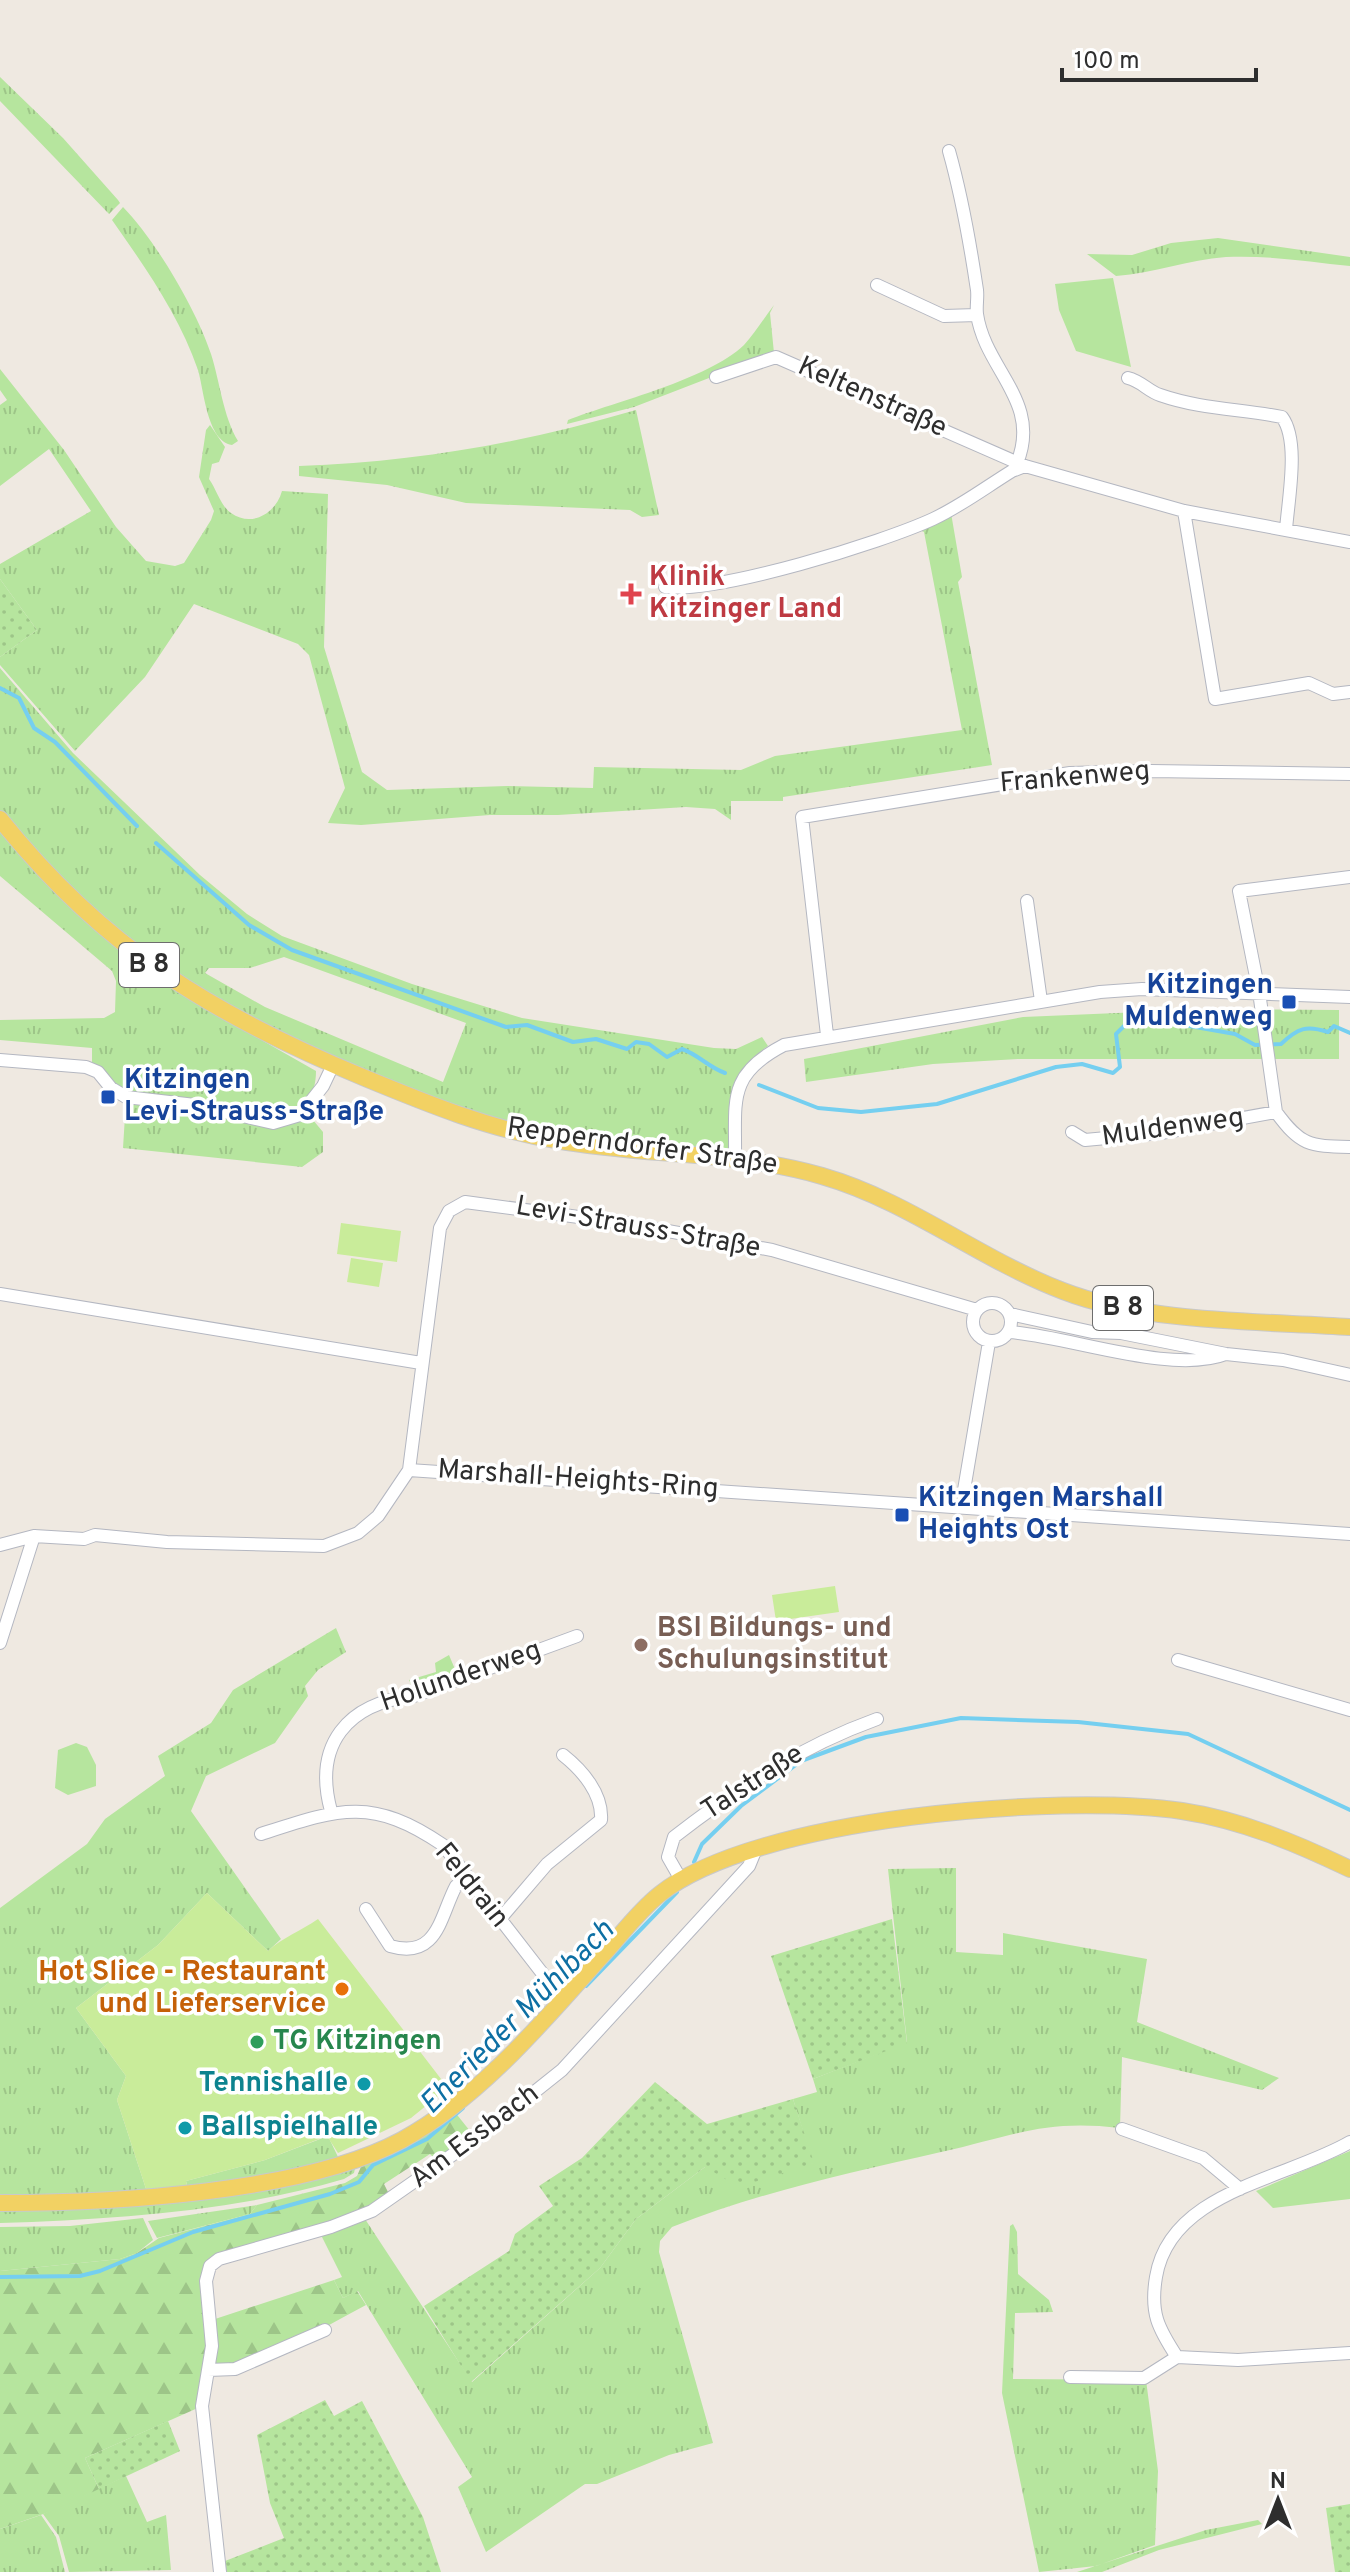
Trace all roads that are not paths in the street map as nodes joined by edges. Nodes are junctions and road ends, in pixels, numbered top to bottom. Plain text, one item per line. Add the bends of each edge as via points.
1 (949, 151) dead end
2 (877, 285) dead end
3 (977, 315) junction
4 (716, 377) dead end
5 (1128, 378) dead end
6 (1021, 465) junction
7 (1184, 511) junction
8 (1286, 530) junction
9 (1350, 542) edge
10 (665, 587) dead end
11 (1350, 692) edge
12 (1350, 774) edge
13 (0, 819) edge
14 (1350, 877) edge
15 (1027, 901) dead end
16 (1259, 992) junction
17 (1350, 997) edge
18 (1041, 1001) junction
19 (827, 1035) junction
20 (0, 1060) edge
21 (333, 1065) junction
22 (1276, 1112) junction
23 (1072, 1132) dead end
24 (1350, 1147) edge
25 (735, 1160) junction
26 (0, 1294) edge
27 (977, 1310) junction
28 (1010, 1314) junction
29 (1350, 1327) edge
30 (1009, 1332) junction
31 (989, 1342) junction
32 (1226, 1354) junction
33 (421, 1363) junction
34 (1350, 1375) edge
35 (409, 1470) junction
36 (964, 1508) junction
37 (1346, 1533) edge
38 (34, 1536) junction
39 (0, 1545) edge
40 (577, 1636) dead end
41 (0, 1643) edge
42 (1178, 1660) dead end
43 (1350, 1710) edge
44 (877, 1719) dead end
45 (563, 1755) dead end
46 (331, 1811) junction
47 (261, 1834) dead end
48 (756, 1849) junction
49 (1350, 1869) edge
50 (680, 1878) junction
51 (470, 1879) junction
52 (366, 1909) dead end
53 (500, 1919) junction
54 (563, 2000) junction
55 (1122, 2129) dead end
56 (1350, 2142) edge
57 (1240, 2189) junction
58 (0, 2203) edge
59 (325, 2330) dead end
60 (1350, 2353) edge
61 (1177, 2357) junction
62 (208, 2370) junction
63 (1070, 2377) dead end
64 (220, 2572) edge

1 - 3 street via 961,194
2 - 3 street via 944,316
3 - 6 street via 1024,419
4 - 6 street, Keltenstraße via 776,357
5 - 8 street via 1156,394 1206,407 1282,417 1291,443
6 - 7 street, Keltenstraße
6 - 10 street via 935,518 894,536 718,582
7 - 8 street, Keltenstraße
7 - 11 street via 1215,699 1309,683 1333,694
8 - 9 street, Keltenstraße
12 - 19 street, Frankenweg via 1070,773 802,817
13 - 21 main road, Repperndorfer Straße / B 8 via 74,903 144,961 243,1024
14 - 16 street, Muldenweg via 1239,891
15 - 18 street
16 - 17 street
16 - 18 street via 1142,989
16 - 22 street, Muldenweg
18 - 19 street
19 - 25 street via 784,1045 743,1074
20 - 21 street via 86,1067 126,1097 195,1105 273,1123 300,1115
21 - 25 main road, Repperndorfer Straße / B 8 via 502,1129 596,1146
22 - 23 street, Muldenweg via 1161,1133 1085,1140
22 - 24 street, Muldenweg via 1295,1138 1314,1146
25 - 29 main road, Repperndorfer Straße / B 8 via 793,1168 868,1191 1043,1283 1086,1300 1134,1311
26 - 33 street
27 - 28 street, Levi-Strauss-Straße via 997,1304
27 - 31 street via 973,1327
27 - 33 street, Levi-Strauss-Straße via 772,1250 465,1202 449,1211 440,1228
28 - 30 street
28 - 32 street, Levi-Strauss-Straße
30 - 31 street
30 - 32 street, Levi-Strauss-Straße via 1176,1359
31 - 36 street
32 - 34 street, Levi-Strauss-Straße
33 - 35 street, Levi-Strauss-Straße
35 - 36 street, Marshall-Heights-Ring
35 - 38 street, Marshall-Heights-Ring via 358,1533 324,1546
36 - 37 street, Marshall-Heights-Ring
38 - 39 street, Marshall-Heights-Ring
38 - 41 street
40 - 46 street, Holunderweg via 414,1696 390,1699 353,1717 330,1747 324,1785
42 - 43 street
44 - 50 street, Talstraße via 791,1756 674,1837 668,1857
45 - 53 street via 582,1770 602,1810 601,1820 547,1864
46 - 47 street, Feldrain
46 - 51 street, Feldrain via 365,1811 416,1827 443,1845
48 - 49 main road via 845,1828 935,1815 1131,1805 1230,1821 1301,1845
48 - 50 main road
48 - 62 street, Am Essbach via 749,1866 536,2093 372,2211 214,2261 206,2281 212,2346
50 - 54 main road via 655,1897
51 - 52 street via 456,1886 441,1927 412,1949 390,1946
51 - 53 street, Feldrain
53 - 54 street, Feldrain
54 - 58 main road via 444,2112 360,2158 227,2187 72,2202
55 - 57 street via 1203,2158
56 - 57 street
57 - 61 street via 1175,2230 1159,2258 1153,2297 1157,2327
59 - 62 street via 235,2369
60 - 61 street via 1238,2360
61 - 63 street via 1144,2378
62 - 64 street, Am Essbach via 202,2406

